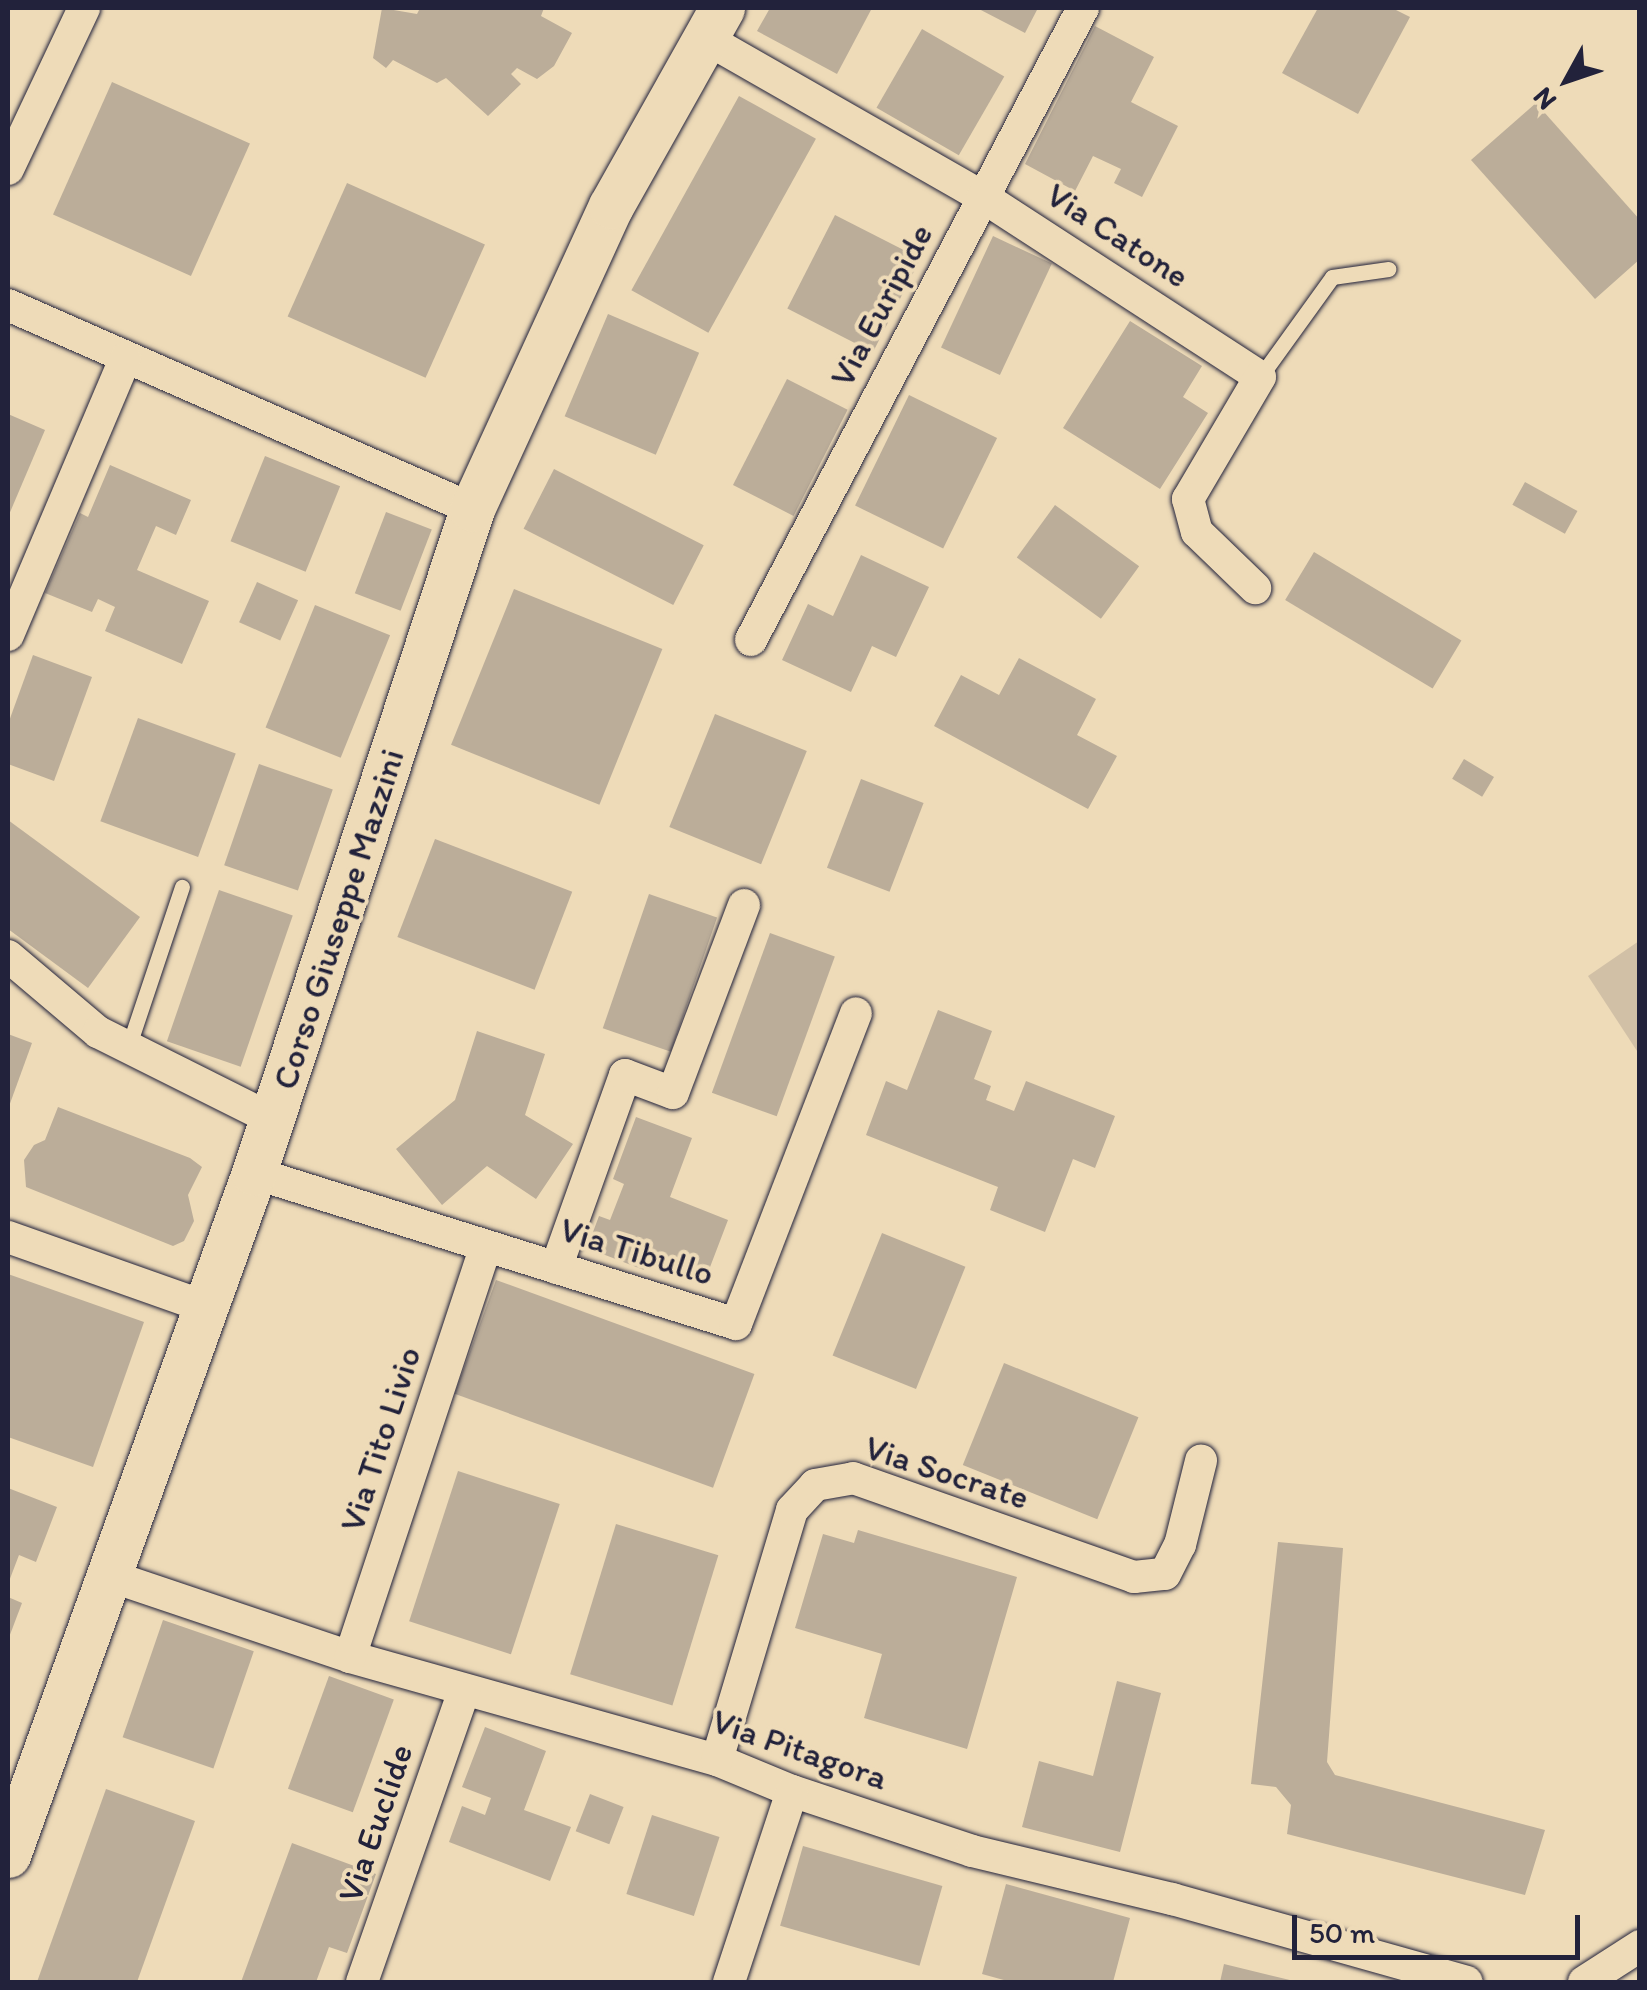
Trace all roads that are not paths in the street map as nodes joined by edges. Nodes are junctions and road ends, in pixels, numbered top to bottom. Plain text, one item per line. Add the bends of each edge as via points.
1 (84, 8) edge
2 (1083, 8) edge
3 (714, 23) edge
4 (9, 161) edge
5 (982, 196) junction
6 (1388, 268) dead end
7 (8, 305) edge
8 (125, 358) junction
9 (1260, 376) junction
10 (472, 509) junction
11 (1256, 588) dead end
12 (8, 635) edge
13 (751, 640) dead end
14 (182, 887) dead end
15 (744, 906) dead end
16 (8, 956) edge
17 (856, 1013) dead end
18 (128, 1048) junction
19 (272, 1119) junction
20 (254, 1173) junction
21 (8, 1237) edge
22 (486, 1246) junction
23 (556, 1268) junction
24 (206, 1307) junction
25 (1201, 1461) dead end
26 (110, 1576) junction
27 (350, 1657) junction
28 (464, 1690) junction
29 (717, 1760) junction
30 (792, 1791) junction
31 (8, 1855) edge
32 (1640, 1946) edge
33 (362, 1982) edge
34 (729, 1982) edge
35 (1467, 1982) edge
36 (1584, 1982) edge

1 - 4 street
2 - 5 street, Via Euripide
3 - 5 street, Via Catone
3 - 10 main road, Corso Giuseppe Mazzini via 612,206
5 - 9 street, Via Catone
5 - 13 street, Via Euripide
6 - 9 lane via 1332,277
7 - 8 street
8 - 10 street
8 - 12 street
9 - 11 street via 1188,498 1197,532
10 - 19 main road, Corso Giuseppe Mazzini
14 - 18 lane
15 - 23 street via 673,1093 625,1075
16 - 18 street via 98,1032
17 - 23 street, Via Tibullo via 736,1324
18 - 19 street
19 - 20 main road, Corso Giuseppe Mazzini
20 - 22 street, Via Tibullo
20 - 24 main road, Corso Giuseppe Mazzini
21 - 24 street
22 - 23 street, Via Tibullo
22 - 27 street, Via Tito Livio
24 - 26 main road, Corso Giuseppe Mazzini
25 - 29 street, Via Socrate via 1180,1545 1165,1574 1134,1577 853,1478 815,1484 792,1510
26 - 27 street, Via Pitagora
26 - 31 main road, Corso Giuseppe Mazzini
27 - 28 street, Via Pitagora
28 - 29 street, Via Pitagora
28 - 33 street, Via Euclide
29 - 30 street, Via Pitagora
30 - 34 street
30 - 35 street, Via Pitagora via 972,1850
32 - 36 street

